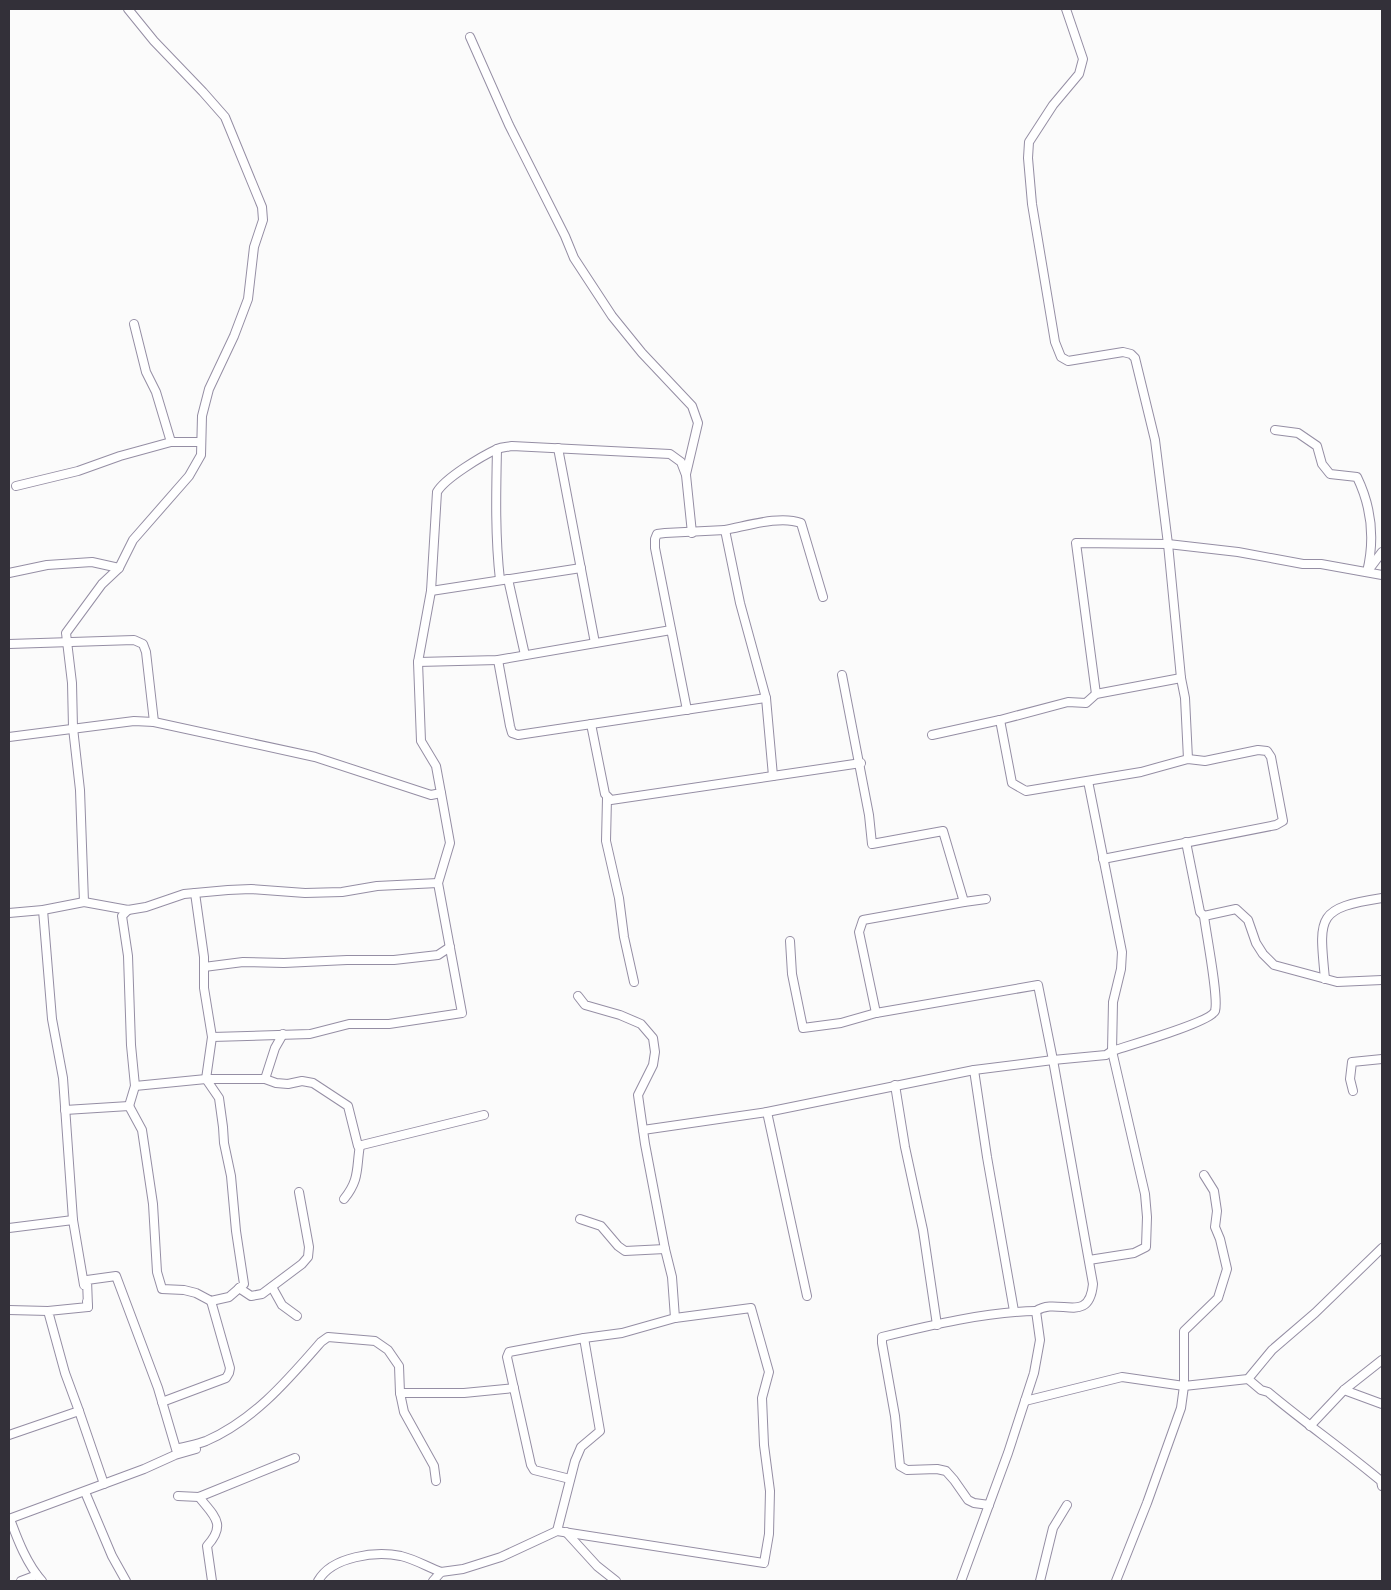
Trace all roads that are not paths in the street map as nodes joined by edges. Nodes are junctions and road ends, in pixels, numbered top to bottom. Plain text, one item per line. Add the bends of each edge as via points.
1 (128, 9) edge
2 (1066, 9) edge
3 (470, 36) dead end
4 (134, 324) dead end
5 (1275, 430) dead end
6 (171, 442) junction
7 (201, 442) junction
8 (558, 448) junction
9 (497, 449) junction
10 (686, 475) junction
11 (16, 486) dead end
12 (725, 530) junction
13 (692, 533) junction
14 (1168, 544) junction
15 (1382, 552) edge
16 (118, 568) junction
17 (581, 568) junction
18 (1367, 572) junction
19 (9, 573) edge
20 (1382, 575) edge
21 (504, 580) junction
22 (431, 592) junction
23 (823, 597) dead end
24 (671, 630) junction
25 (66, 643) junction
26 (595, 643) junction
27 (9, 644) edge
28 (525, 655) junction
29 (498, 660) junction
30 (418, 662) junction
31 (842, 675) dead end
32 (1181, 678) junction
33 (1096, 694) junction
34 (766, 698) junction
35 (686, 710) junction
36 (1000, 720) junction
37 (154, 722) junction
38 (592, 724) junction
39 (73, 728) junction
40 (932, 735) dead end
41 (9, 737) edge
42 (1188, 758) junction
43 (860, 763) junction
44 (773, 776) junction
45 (1088, 781) junction
46 (441, 793) junction
47 (607, 798) junction
48 (1186, 842) junction
49 (1103, 858) junction
50 (438, 883) junction
51 (195, 893) junction
52 (1382, 898) edge
53 (986, 900) dead end
54 (84, 902) junction
55 (964, 902) junction
56 (43, 910) junction
57 (128, 910) junction
58 (9, 912) edge
59 (1204, 916) junction
60 (790, 941) dead end
61 (450, 947) junction
62 (204, 967) junction
63 (1325, 979) junction
64 (1382, 980) edge
65 (634, 982) dead end
66 (578, 996) dead end
67 (876, 1013) junction
68 (283, 1034) junction
69 (212, 1036) junction
70 (1112, 1051) junction
71 (1382, 1059) edge
72 (1053, 1060) junction
73 (974, 1070) junction
74 (206, 1079) junction
75 (265, 1079) junction
76 (895, 1085) junction
77 (135, 1086) junction
78 (1353, 1091) dead end
79 (129, 1106) junction
80 (65, 1110) junction
81 (767, 1112) junction
82 (484, 1115) dead end
83 (643, 1130) junction
84 (360, 1145) junction
85 (1204, 1175) dead end
86 (299, 1192) dead end
87 (344, 1199) dead end
88 (580, 1218) dead end
89 (73, 1220) junction
90 (9, 1228) edge
91 (1382, 1248) edge
92 (665, 1249) junction
93 (1089, 1260) junction
94 (272, 1287) junction
95 (239, 1288) junction
96 (807, 1296) dead end
97 (211, 1300) junction
98 (88, 1307) junction
99 (9, 1310) edge
100 (48, 1311) junction
101 (1014, 1311) junction
102 (1036, 1311) junction
103 (298, 1316) dead end
104 (675, 1318) junction
105 (937, 1324) junction
106 (584, 1338) junction
107 (1382, 1360) edge
108 (1248, 1380) junction
109 (1184, 1386) junction
110 (514, 1388) junction
111 (1344, 1390) junction
112 (400, 1393) junction
113 (1025, 1401) junction
114 (162, 1402) junction
115 (1382, 1404) edge
116 (79, 1411) junction
117 (1310, 1426) junction
118 (9, 1435) edge
119 (196, 1449) dead end
120 (295, 1458) dead end
121 (570, 1479) junction
122 (436, 1481) dead end
123 (104, 1484) junction
124 (1382, 1486) edge
125 (85, 1492) junction
126 (178, 1496) dead end
127 (199, 1497) junction
128 (989, 1505) junction
129 (1067, 1505) dead end
130 (9, 1519) edge
131 (557, 1531) junction
132 (566, 1532) junction
133 (441, 1572) junction
134 (40, 1578) edge
135 (20, 1581) edge
136 (126, 1581) edge
137 (212, 1581) edge
138 (318, 1581) edge
139 (433, 1581) edge
140 (616, 1581) edge
141 (961, 1581) edge
142 (1040, 1581) edge
143 (1116, 1581) edge

1 - 7 street via 225,117 262,207 263,220 254,247 248,298 209,389 202,416
2 - 14 street via 1083,59 1078,74 1029,142 1028,158 1032,204 1055,342 1061,357 1068,361 1123,352 1135,358 1155,440
3 - 10 street via 574,258 618,323 692,406 698,422
4 - 6 street via 146,372 156,392
5 - 18 street via 1298,433 1317,446 1322,464 1330,474 1357,477 1371,523 1372,551
6 - 7 street
6 - 11 street via 78,471
7 - 16 street via 200,455 189,476 133,540
8 - 9 street via 512,446
8 - 10 street via 670,454 681,462
8 - 17 street
9 - 21 street via 496,548
9 - 22 street via 457,473 437,492
10 - 13 street
12 - 13 street
12 - 23 street via 776,520 792,519 801,523
12 - 34 street via 740,603
13 - 24 street via 657,534 655,539
14 - 18 street
14 - 32 street
14 - 33 street via 1076,543
15 - 18 street
16 - 19 street via 92,562 47,565
16 - 25 street via 66,633
17 - 21 street
17 - 26 street
18 - 20 street
21 - 22 street
21 - 28 street
22 - 30 street
24 - 26 street
24 - 35 street
25 - 27 street
25 - 37 street via 134,640 143,644
25 - 39 street via 72,683
26 - 28 street
28 - 29 street
29 - 30 street
29 - 38 street via 512,733 529,734
30 - 46 street via 421,741 436,766
31 - 43 street
32 - 33 street
32 - 42 street
33 - 36 street via 1086,703 1068,702
34 - 35 street
34 - 44 street
35 - 38 street
36 - 40 street
36 - 45 street via 1012,784 1026,791
37 - 39 street
37 - 46 street via 315,757 431,795
38 - 47 street
39 - 41 street
39 - 54 street via 80,790
42 - 45 street via 1141,772
42 - 48 street via 1205,761 1267,751 1271,757 1283,821
43 - 44 street
43 - 55 street via 872,844 943,831
44 - 47 street via 613,801
45 - 49 street
46 - 50 street via 450,843
47 - 65 street via 606,841
48 - 49 street
48 - 59 street via 1200,912
49 - 70 street via 1122,952 1113,1002
50 - 51 street via 377,886 342,892 251,889
50 - 61 street
51 - 57 street
51 - 62 street
52 - 63 street via 1335,909 1324,920 1320,936
53 - 55 street
54 - 56 street
54 - 57 street
55 - 67 street via 863,920 859,932
56 - 58 street
56 - 80 street via 52,1019 63,1078
57 - 77 street via 122,916 128,956
59 - 63 street via 1236,909 1248,920 1256,943 1274,965
59 - 70 street via 1215,1011 1196,1023
60 - 67 street via 792,974 803,1028 841,1023
61 - 62 street via 438,955 394,960 243,962
61 - 68 street via 462,1013 389,1024 349,1024 310,1034
62 - 69 street
63 - 64 street via 1337,982
66 - 83 street via 585,1005 641,1024 653,1038 653,1065 638,1095
67 - 72 street via 1038,985
68 - 69 street
68 - 75 street
69 - 74 street
70 - 72 street via 1106,1055
70 - 93 street via 1145,1194 1146,1247 1134,1253
71 - 78 street via 1352,1062 1350,1079
72 - 73 street
72 - 93 street
73 - 76 street
73 - 101 street
74 - 75 street
74 - 77 street
74 - 95 street via 219,1098 244,1284
75 - 84 street via 276,1084 302,1080 333,1095 348,1106
76 - 81 street
76 - 105 street
77 - 79 street
79 - 80 street
79 - 97 street via 142,1130 153,1204 157,1272 162,1289 184,1290
80 - 89 street
81 - 83 street
81 - 96 street
82 - 84 street
83 - 92 street
84 - 87 street via 356,1179
85 - 109 street via 1214,1191 1215,1227 1227,1269 1218,1298 1184,1331
86 - 94 street via 308,1257
88 - 92 street via 601,1226 625,1251
89 - 90 street
89 - 98 street
91 - 108 street via 1272,1350
92 - 104 street via 672,1278
93 - 102 street via 1093,1284 1088,1302 1080,1307 1047,1306
94 - 95 street via 251,1296
94 - 103 street via 282,1305
95 - 97 street via 228,1297
97 - 114 street via 229,1373 226,1378
98 - 100 street
98 - 114 street via 87,1280 116,1276
99 - 100 street
100 - 116 street
101 - 102 street
101 - 105 street
102 - 113 street via 1040,1340
104 - 106 street via 622,1334
104 - 132 street via 751,1308 769,1372 762,1398 770,1491 769,1534 764,1563
105 - 128 street via 882,1337 900,1466 907,1470 937,1469 946,1472 968,1500
106 - 110 street via 509,1352 507,1357
106 - 121 street via 600,1431 581,1447
107 - 111 street
108 - 109 street
108 - 117 street
109 - 113 street via 1122,1377
109 - 143 street via 1181,1408
110 - 112 street
110 - 121 street via 534,1470
111 - 115 street
111 - 117 street
112 - 114 street via 399,1366 388,1350 375,1341 328,1337 282,1387 247,1418 205,1442 176,1449
112 - 122 street via 404,1412 434,1466
113 - 128 street
116 - 118 street
116 - 123 street
117 - 124 street via 1348,1453 1381,1481
119 - 123 street via 175,1454
120 - 127 street
121 - 131 street
123 - 125 street
125 - 130 street
125 - 136 street
126 - 127 street
127 - 137 street via 215,1516 218,1528 207,1546
128 - 141 street
129 - 142 street via 1053,1528
130 - 134 street via 20,1546
131 - 132 street
131 - 133 street via 501,1557 463,1570
132 - 140 street via 597,1566
133 - 138 street via 402,1557 378,1553 340,1563
133 - 139 street
134 - 135 street

